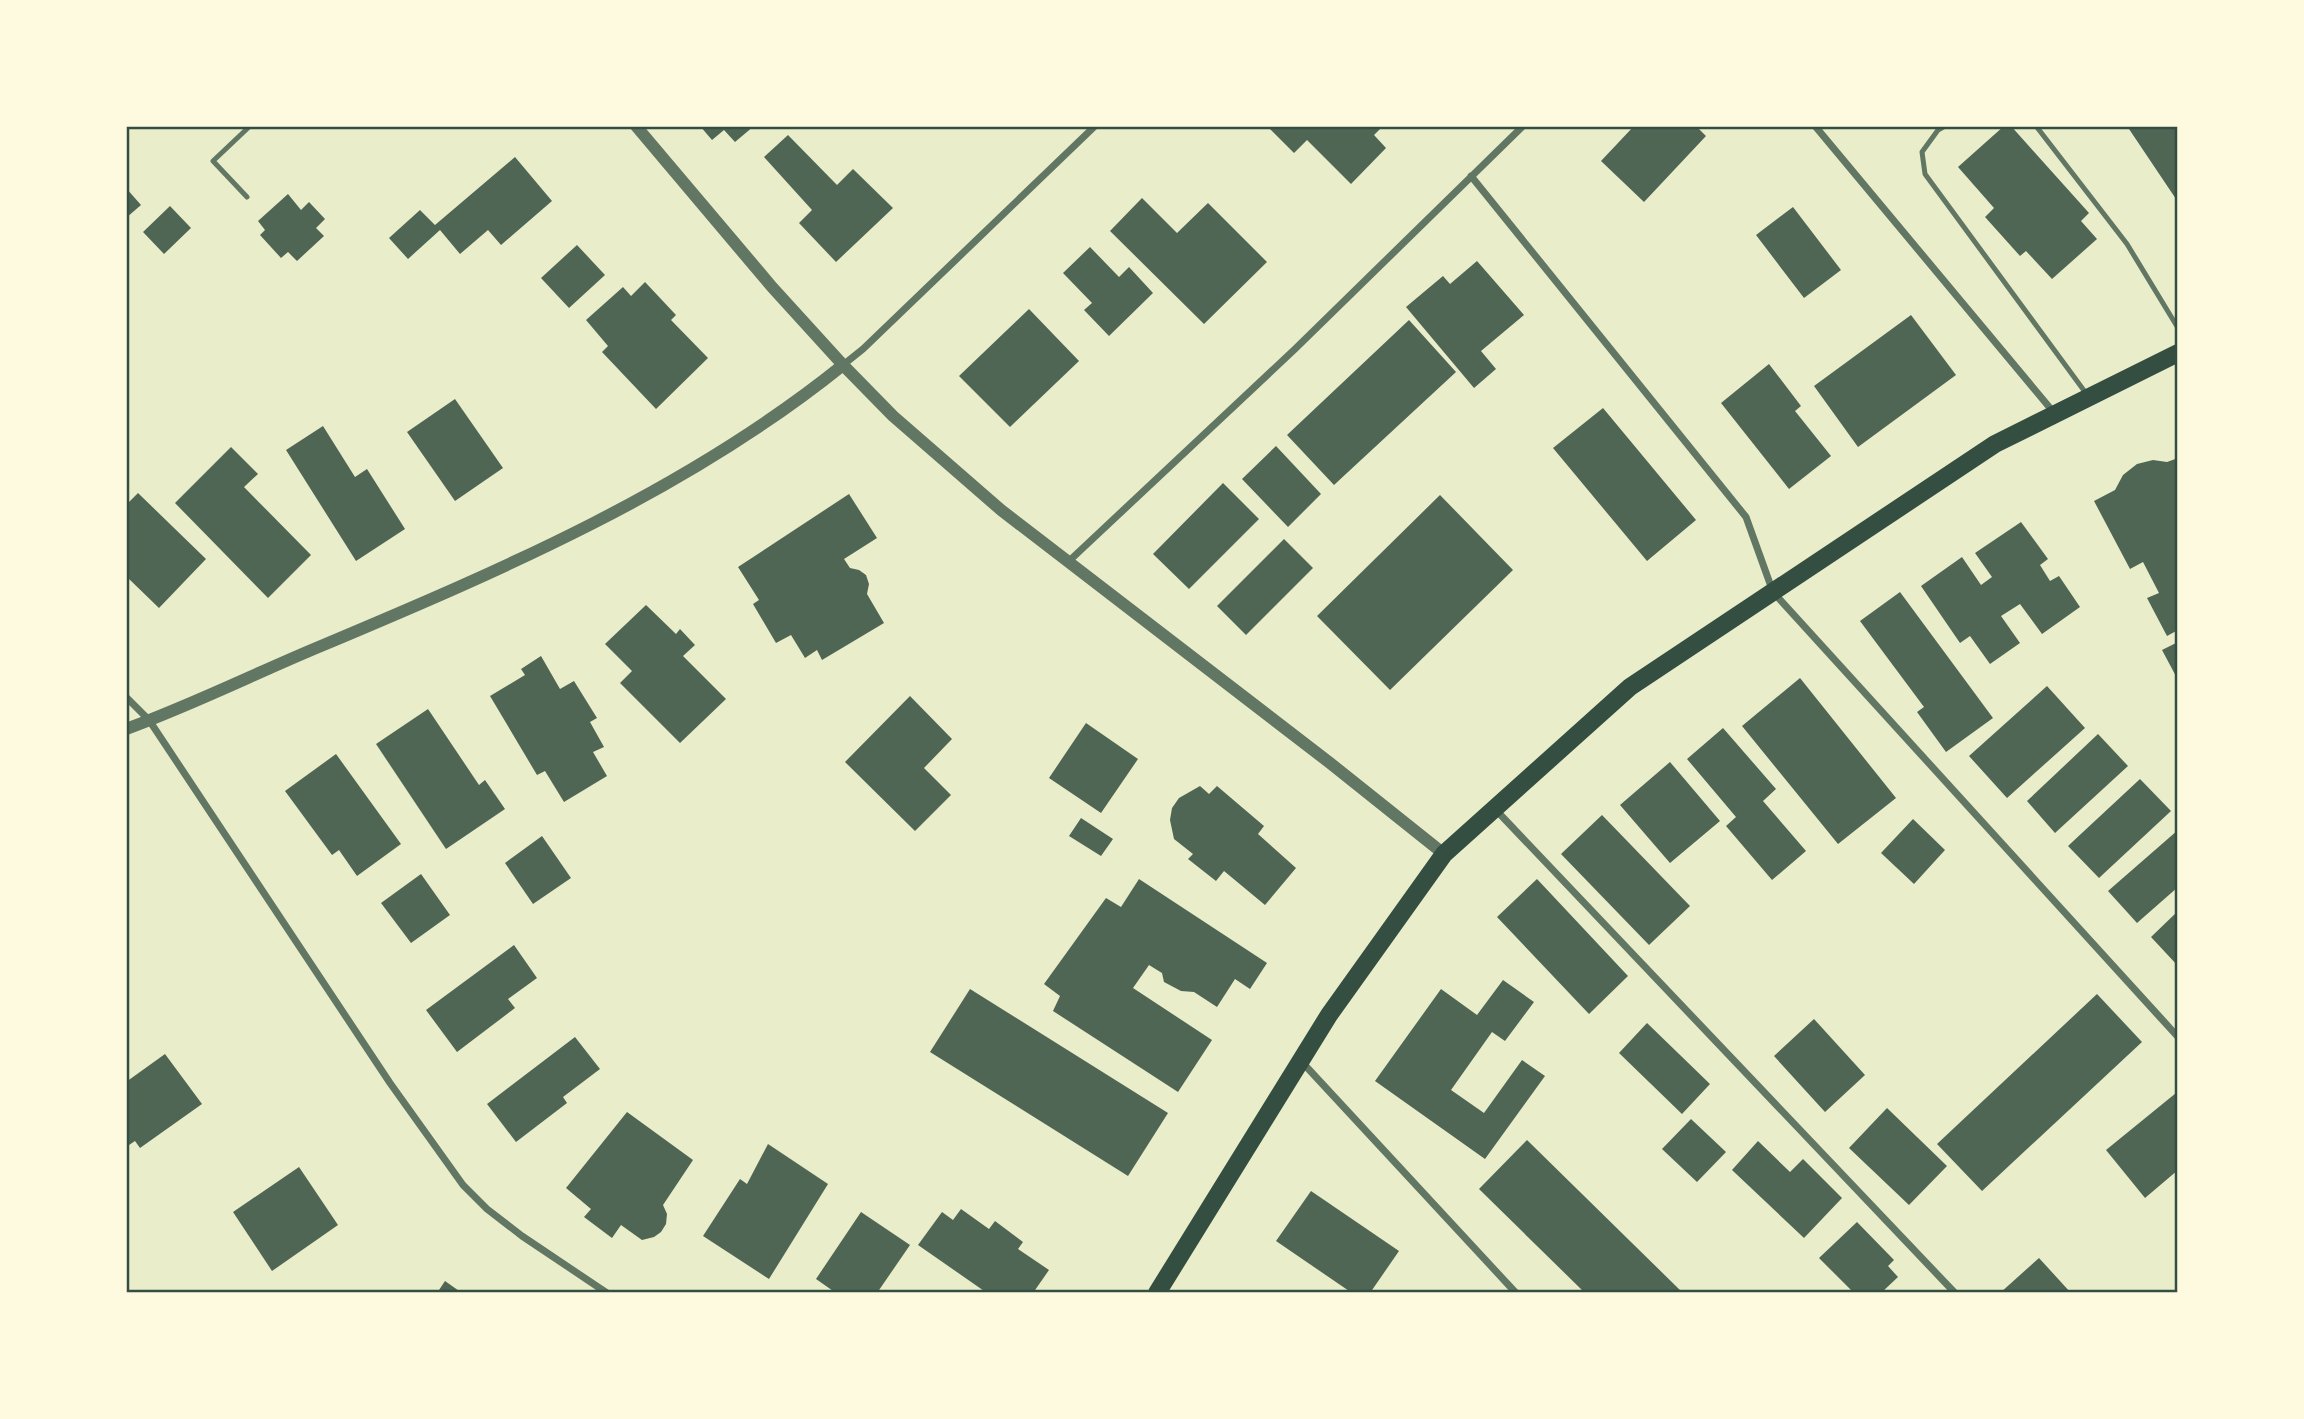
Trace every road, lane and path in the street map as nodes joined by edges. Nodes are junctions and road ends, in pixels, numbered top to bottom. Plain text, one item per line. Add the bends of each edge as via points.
1 (250, 126) edge
2 (636, 126) edge
3 (1095, 126) edge
4 (1522, 126) edge
5 (1815, 126) edge
6 (1945, 126) edge
7 (2036, 126) edge
8 (1471, 176) junction
9 (247, 197) dead end
10 (2178, 328) edge
11 (2177, 356) edge
12 (843, 365) junction
13 (2090, 397) junction
14 (2055, 414) junction
15 (1068, 562) junction
16 (1773, 592) junction
17 (126, 697) edge
18 (149, 720) junction
19 (126, 729) edge
20 (1495, 809) junction
21 (1444, 855) junction
22 (2178, 1037) edge
23 (1301, 1061) junction
24 (607, 1293) edge
25 (1157, 1293) edge
26 (1516, 1293) edge
27 (1955, 1293) edge

1 - 9 lane via 213,161
2 - 12 street
3 - 12 street
4 - 8 street
5 - 14 street
6 - 13 lane via 1922,152 1925,174
7 - 10 lane via 2127,244
8 - 15 street
8 - 16 street via 1746,517
11 - 13 main road
12 - 15 street via 903,425
12 - 18 street via 788,409 620,511 446,593
13 - 14 main road
14 - 16 main road via 1995,444
15 - 21 street
16 - 20 main road via 1630,687
16 - 22 street
17 - 18 street
18 - 19 street
18 - 24 street via 463,1185 522,1236
20 - 21 main road
20 - 27 street
21 - 23 main road
23 - 25 main road
23 - 26 street

